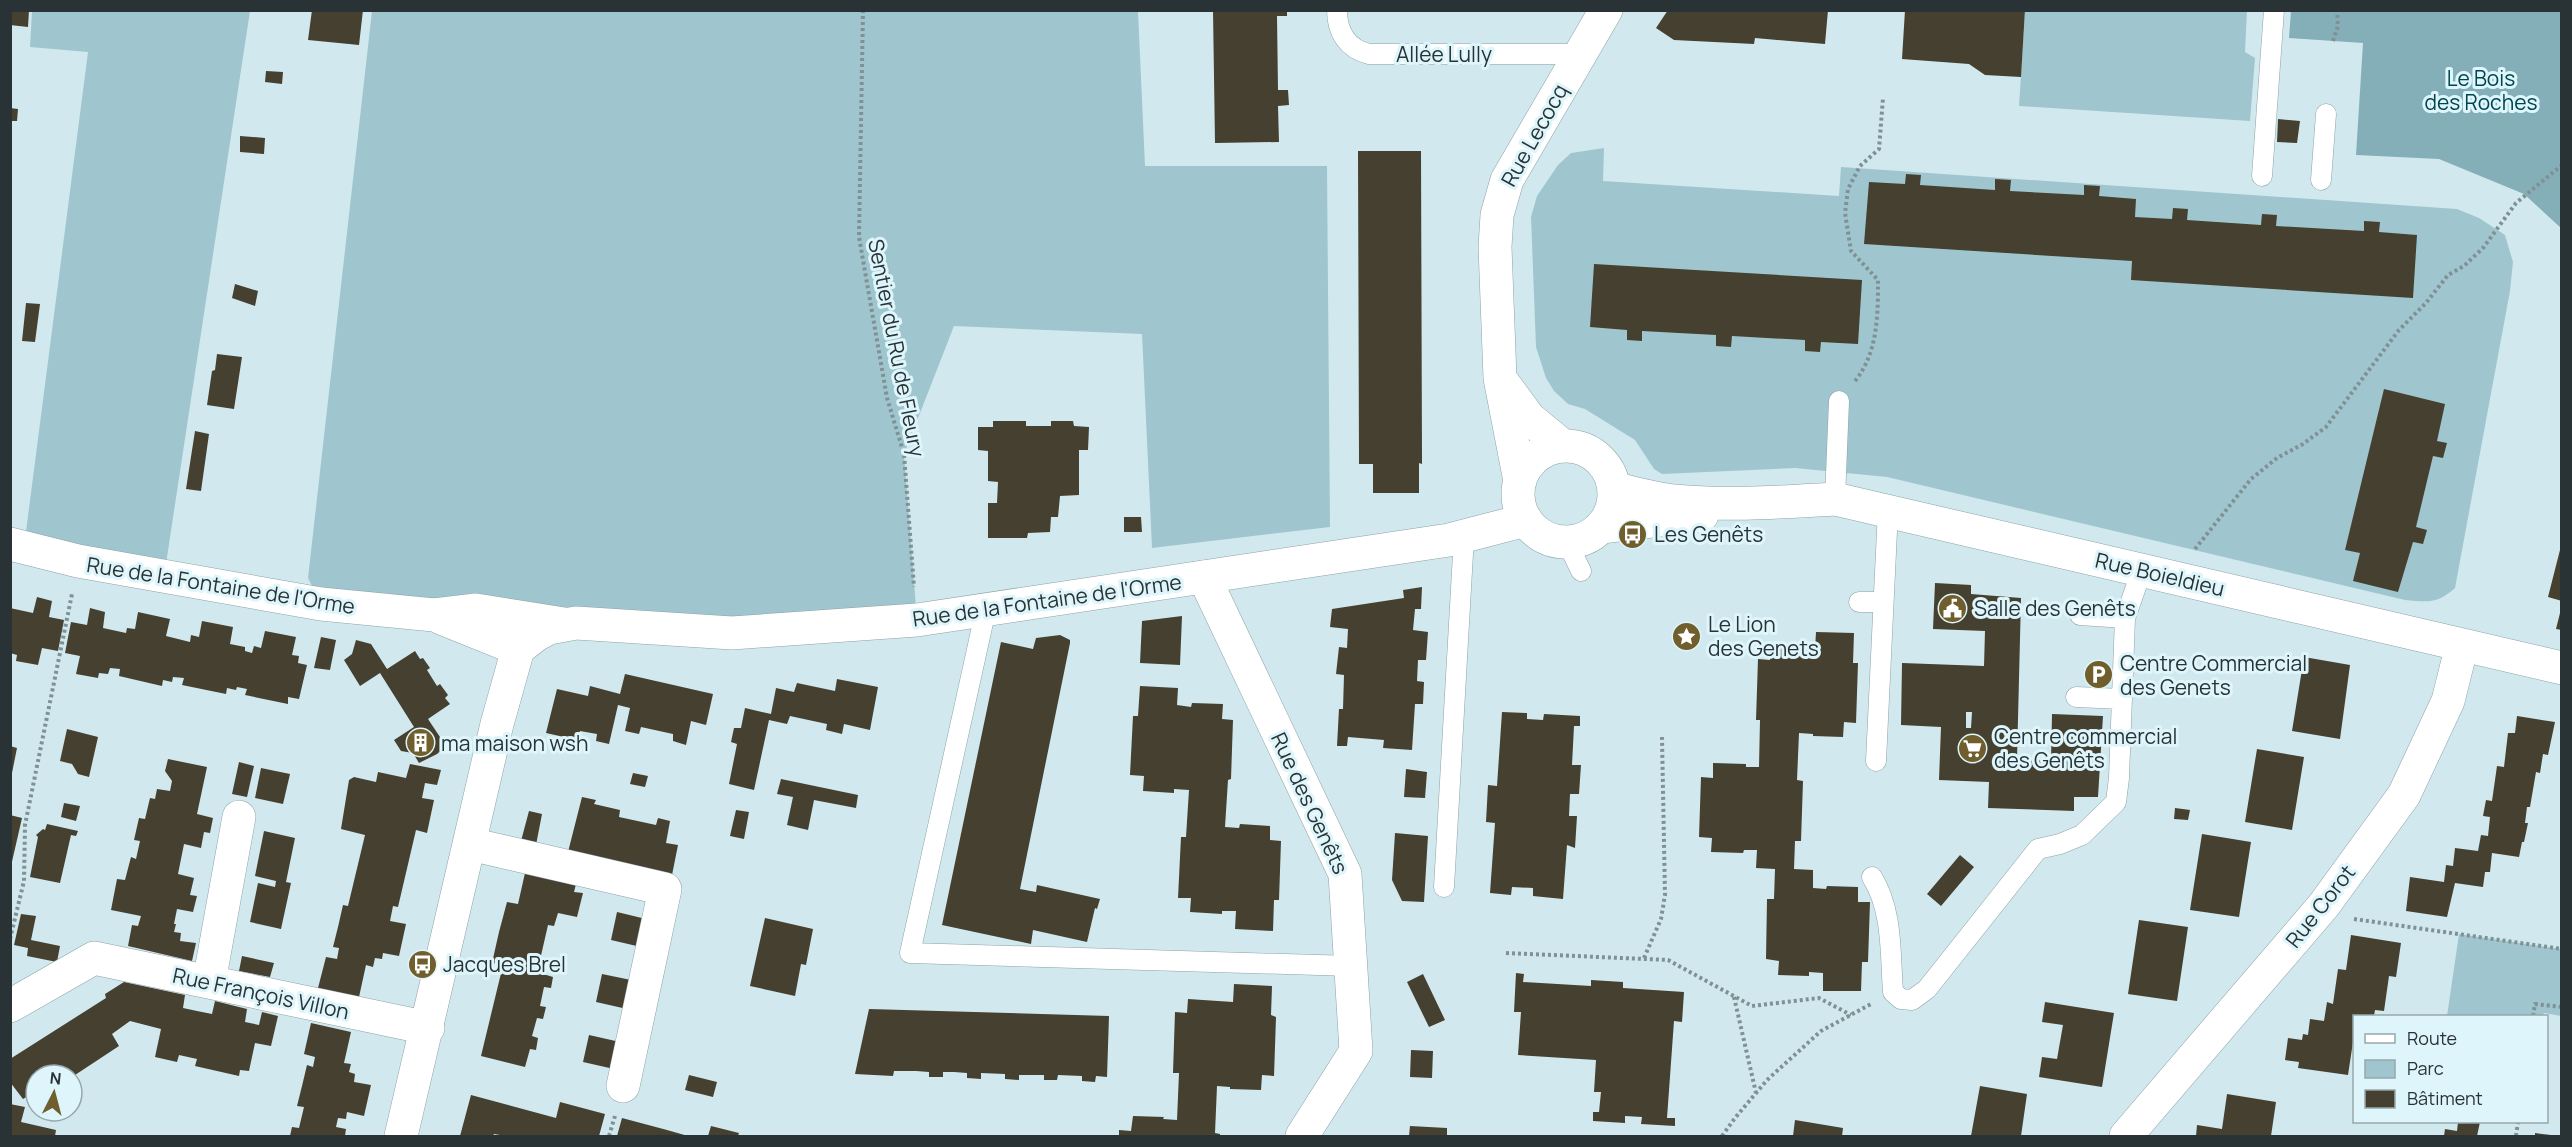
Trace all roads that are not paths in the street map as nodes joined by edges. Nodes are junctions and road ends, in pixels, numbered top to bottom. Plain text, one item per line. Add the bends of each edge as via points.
1 (1606, 10) edge
2 (2274, 10) edge
3 (1339, 13) edge
4 (1579, 54) junction
5 (2326, 114) dead end
6 (2262, 176) dead end
7 (2321, 180) dead end
8 (1500, 378) junction
9 (1839, 400) road end
10 (1563, 446) junction
11 (1520, 481) junction
12 (1615, 489) junction
13 (1835, 499) junction
14 (1757, 504) junction
15 (1888, 510) junction
16 (1526, 520) junction
17 (1601, 527) junction
18 (1464, 536) junction
19 (1567, 542) junction
20 (10, 544) edge
21 (2142, 570) junction
22 (1581, 571) dead end
23 (1204, 577) junction
24 (1858, 602) dead end
25 (1883, 602) junction
26 (986, 609) junction
27 (434, 615) junction
28 (2080, 615) dead end
29 (2126, 618) junction
30 (564, 624) junction
31 (2462, 645) junction
32 (518, 649) junction
33 (2562, 668) edge
34 (2076, 697) dead end
35 (2122, 699) junction
36 (1876, 760) dead end
37 (239, 817) dead end
38 (470, 844) junction
39 (1872, 877) dead end
40 (1444, 887) dead end
41 (1351, 966) junction
42 (209, 982) junction
43 (10, 1006) edge
44 (428, 1028) junction
45 (622, 1086) dead end
46 (401, 1137) edge
47 (1302, 1137) edge
48 (2126, 1137) edge

1 - 4 street, Rue Lecocq
2 - 6 lane
3 - 4 lane, Allée Lully via 1347,44 1369,54
4 - 8 street, Rue Lecocq via 1501,196 1495,247
5 - 7 lane
8 - 10 street via 1529,418
8 - 11 street, Rue Lecocq
9 - 13 lane
10 - 11 street via 1535,457
10 - 12 street via 1578,447 1597,457 1611,475
11 - 16 street via 1518,495
12 - 14 street, Rue Boieldieu via 1672,501
12 - 17 street via 1613,506
13 - 14 street, Rue Boieldieu
13 - 15 street, Rue Boieldieu
14 - 17 street, Rue Boieldieu via 1690,517
15 - 21 street, Rue Boieldieu
15 - 25 lane
16 - 18 street, Rue de la Fontaine de l'Orme
16 - 19 street via 1551,540
17 - 19 street via 1582,540
18 - 23 street, Rue de la Fontaine de l'Orme
18 - 40 lane
19 - 22 lane
20 - 27 street, Rue de la Fontaine de l'Orme via 78,561 321,604
21 - 29 lane
21 - 31 street, Rue Boieldieu
23 - 26 street, Rue de la Fontaine de l'Orme
23 - 41 street, Rue des Genêts via 1345,874
24 - 25 lane
25 - 36 lane
26 - 30 street, Rue de la Fontaine de l'Orme via 917,620 732,633
26 - 41 lane via 910,954
27 - 30 street, Rue de la Fontaine de l'Orme via 476,610
27 - 32 street, Rue de la Fontaine de l'Orme
28 - 29 lane
29 - 35 lane
30 - 32 street, Rue de la Fontaine de l'Orme via 536,635
31 - 33 street, Rue Boieldieu
31 - 48 street, Rue Corot via 2448,701 2404,795 2317,914
32 - 38 street
34 - 35 lane
35 - 39 lane via 2116,802 2082,835 2038,849 1927,989 1912,1000 1901,999 1893,992 1887,914 1882,893
37 - 42 street
38 - 44 street
38 - 45 street via 664,889
41 - 47 street, Rue des Genêts via 1356,1051
42 - 43 street, Rue François Villon via 94,958
42 - 44 street, Rue François Villon
44 - 46 street

